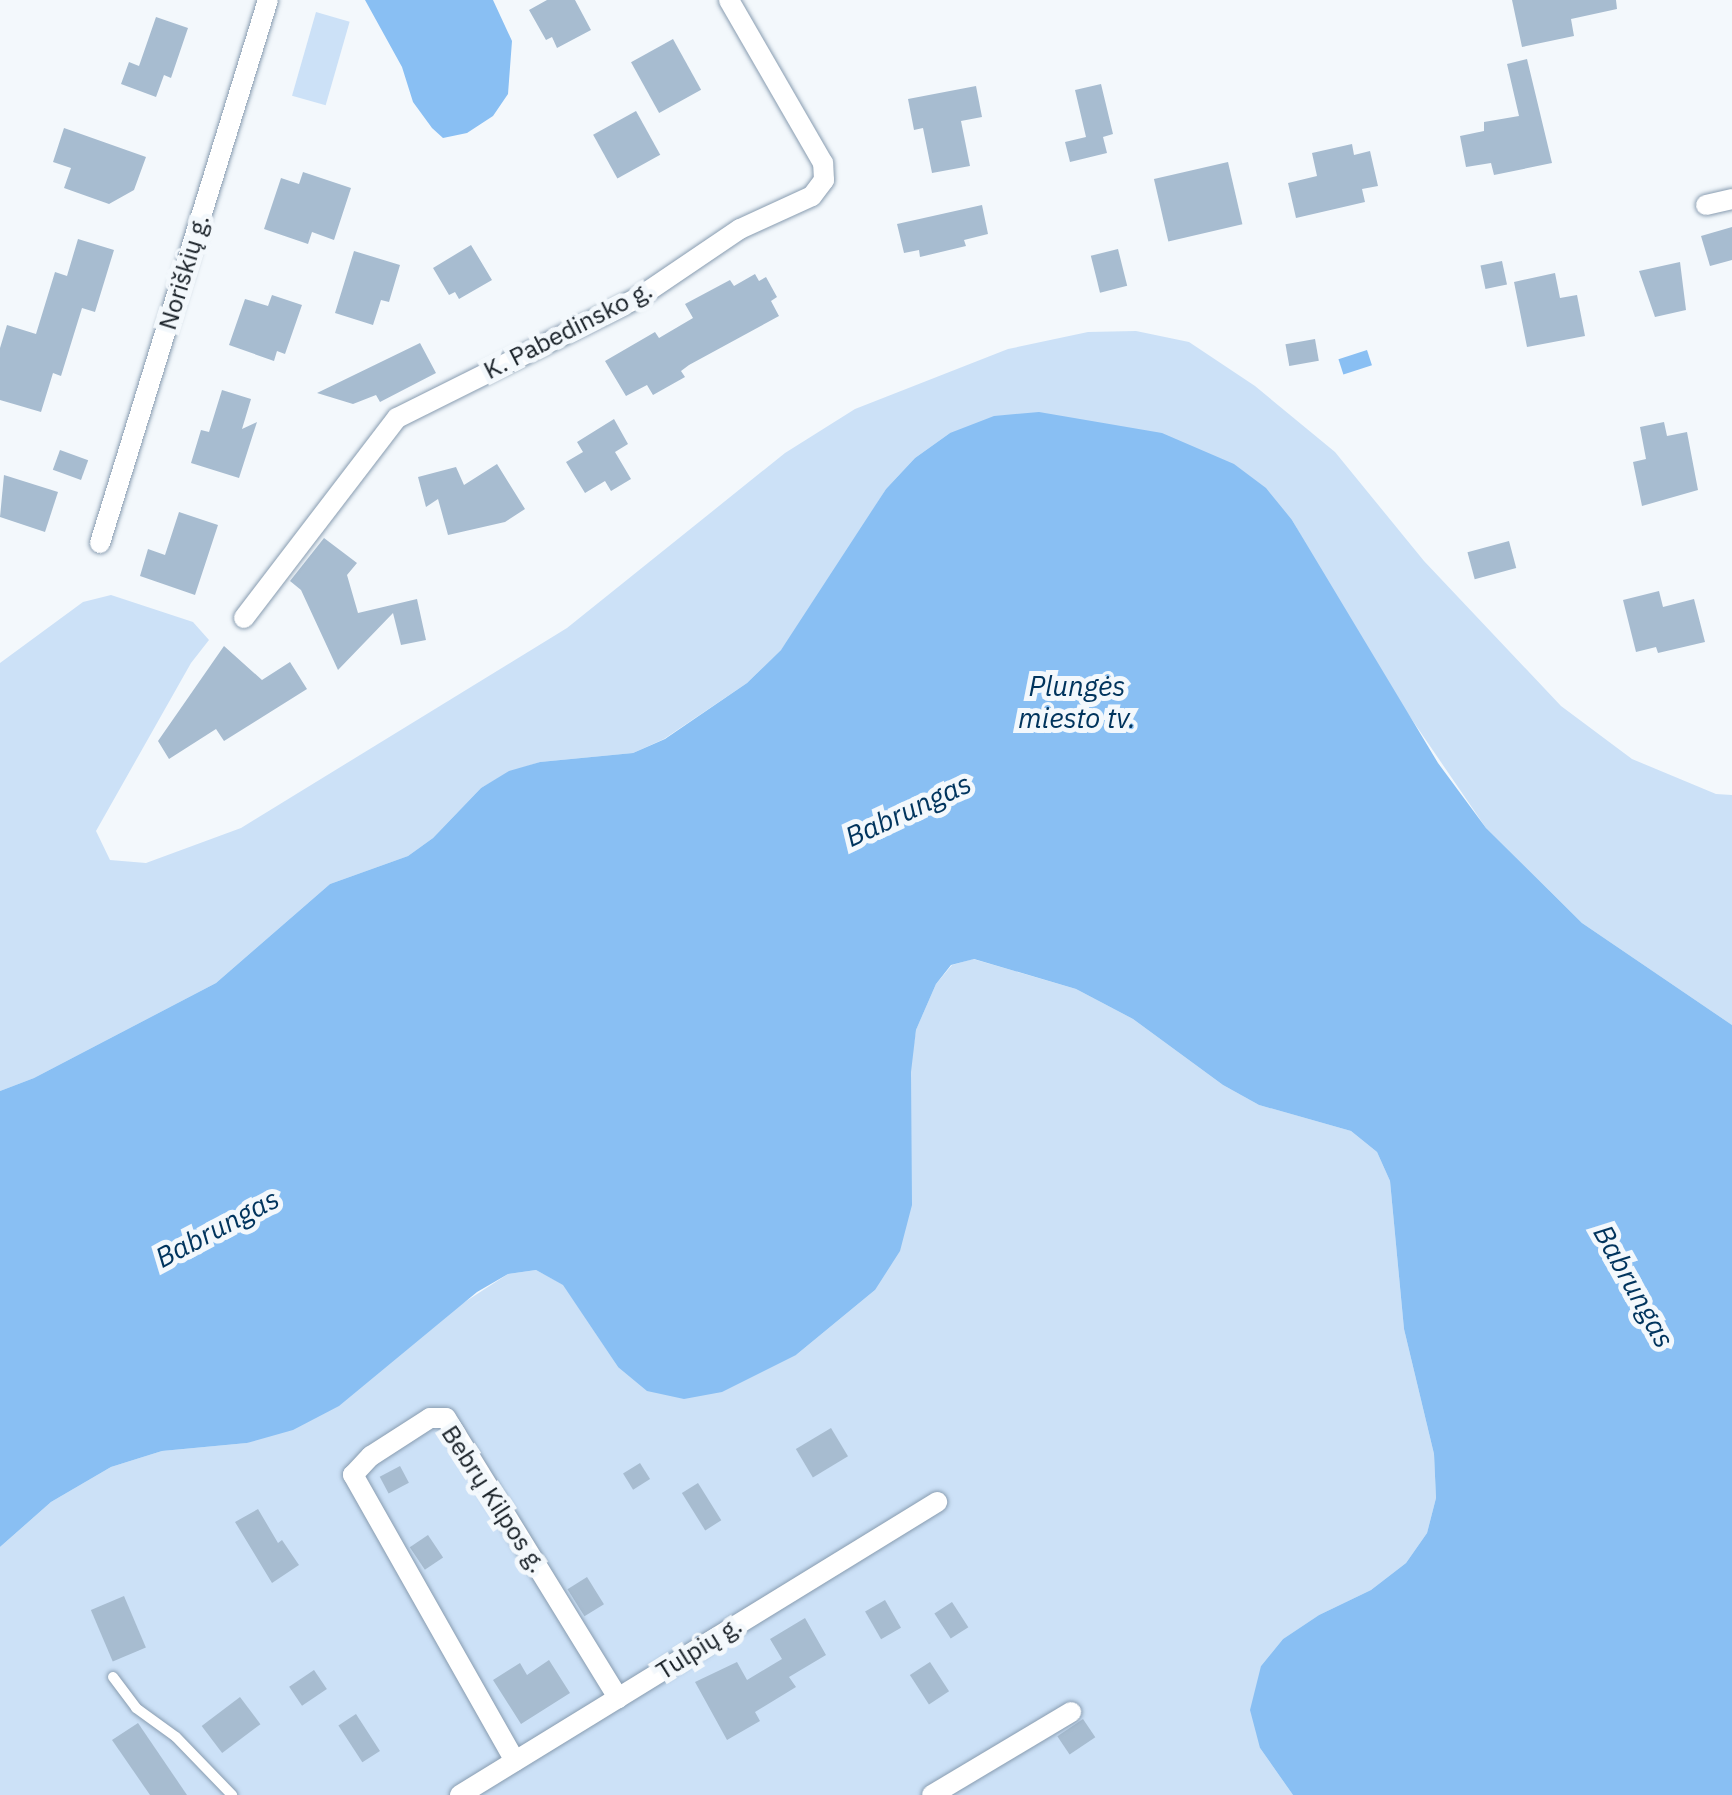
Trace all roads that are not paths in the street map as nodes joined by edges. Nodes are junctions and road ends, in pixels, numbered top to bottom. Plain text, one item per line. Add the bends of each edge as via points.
1 (268, 0) edge
2 (730, 0) edge
3 (1732, 199) edge
4 (1706, 205) dead end
5 (100, 543) dead end
6 (244, 618) dead end
7 (938, 1502) dead end
8 (113, 1678) dead end
9 (618, 1698) junction
10 (1071, 1712) dead end
11 (515, 1761) junction
12 (232, 1795) edge
13 (460, 1795) edge
14 (932, 1795) edge

1 - 5 street, Noriškių g.
2 - 6 street, K. Pabedinsko g. via 822,164 824,180 812,196 740,228 638,298 397,418
3 - 4 street
7 - 9 street, Tulpių g.
8 - 12 lane via 136,1708 176,1737
9 - 11 street, Tulpių g.
9 - 11 street, Bebrų Kilpos g. via 446,1418 430,1418 353,1475
10 - 14 street
11 - 13 street, Tulpių g.

